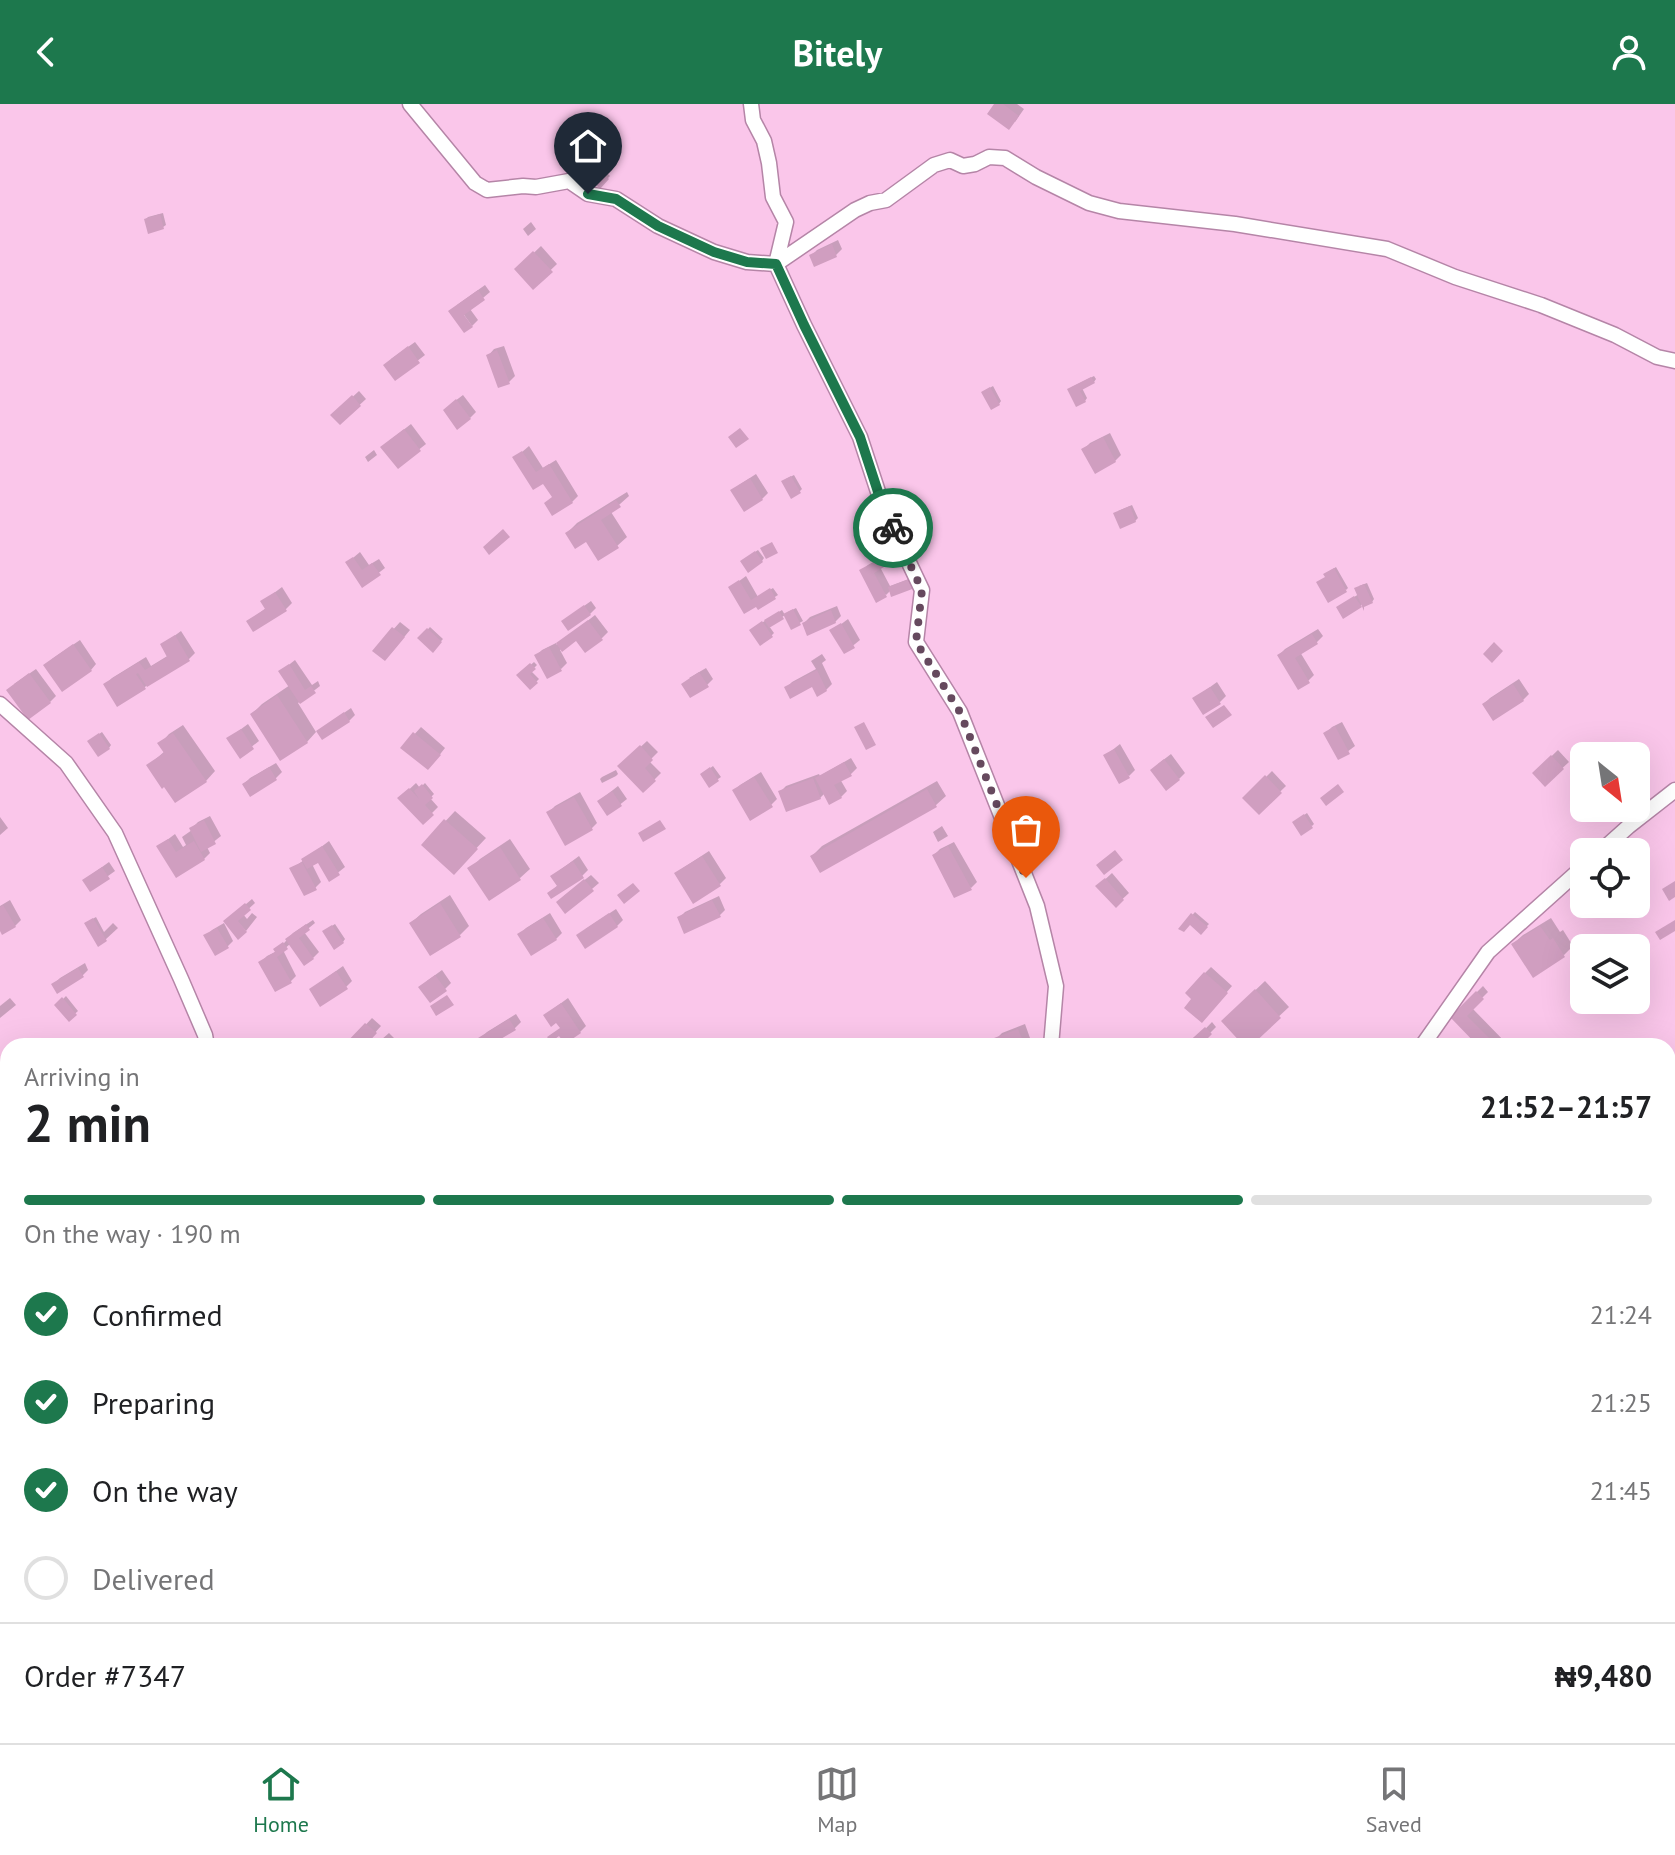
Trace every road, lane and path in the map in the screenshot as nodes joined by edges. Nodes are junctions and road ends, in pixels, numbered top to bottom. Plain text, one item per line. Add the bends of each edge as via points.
1 (410, 104) edge
2 (751, 104) edge
3 (776, 264) junction
4 (1675, 361) edge
5 (0, 704) edge
6 (1675, 790) edge
7 (1616, 838) edge
8 (1570, 879) edge
9 (206, 1038) edge
10 (1052, 1038) edge
11 (1428, 1038) edge

1 - 3 street via 475,183 487,190 569,181 588,194 616,199 714,252
2 - 3 street via 764,141 773,197 786,222
3 - 4 street via 855,210 895,195 934,165 950,160 963,166 997,157 1089,203 1119,211 1387,249
3 - 10 street via 860,437 884,510 922,590 916,642 960,712 1037,906 1056,986
5 - 9 street via 66,763 115,833
6 - 7 street
8 - 11 street via 1488,952

